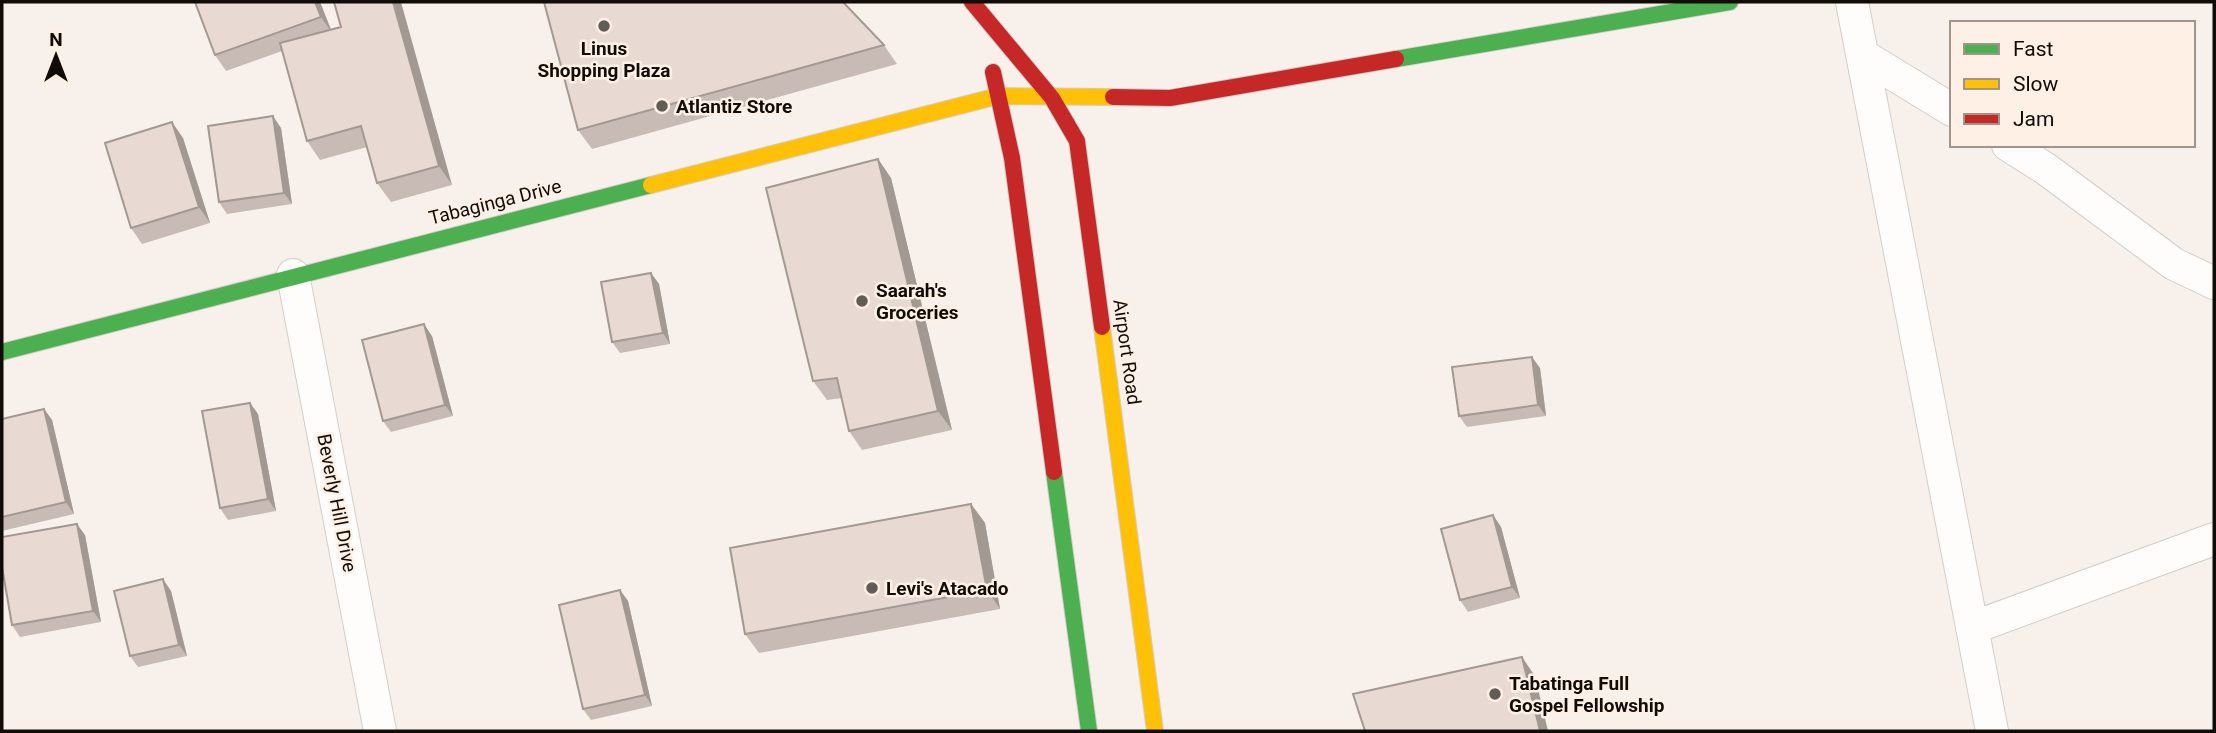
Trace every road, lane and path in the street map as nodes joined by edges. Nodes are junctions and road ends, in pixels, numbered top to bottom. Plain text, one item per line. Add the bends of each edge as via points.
1 (1730, 2) edge
2 (1852, 2) edge
3 (976, 6) edge
4 (1862, 55) junction
5 (998, 96) junction
6 (1052, 98) junction
7 (1950, 109) edge
8 (2011, 147) edge
9 (293, 275) junction
10 (2214, 283) edge
11 (2, 352) edge
12 (2214, 540) edge
13 (1972, 628) junction
14 (380, 731) edge
15 (1089, 731) edge
16 (1155, 731) edge
17 (1992, 731) edge

1 - 6 street, Tabaginga Drive via 1170,98
2 - 4 street
3 - 5 street, Airport Road
3 - 6 street, Airport Road
4 - 7 street
4 - 13 street
5 - 6 street, Tabaginga Drive
5 - 9 street, Tabaginga Drive
5 - 15 street, Airport Road via 1012,158
6 - 16 street, Airport Road via 1077,141
8 - 10 street via 2174,264
9 - 11 street, Tabaginga Drive
9 - 14 street, Beverly Hill Drive
12 - 13 street
13 - 17 street

